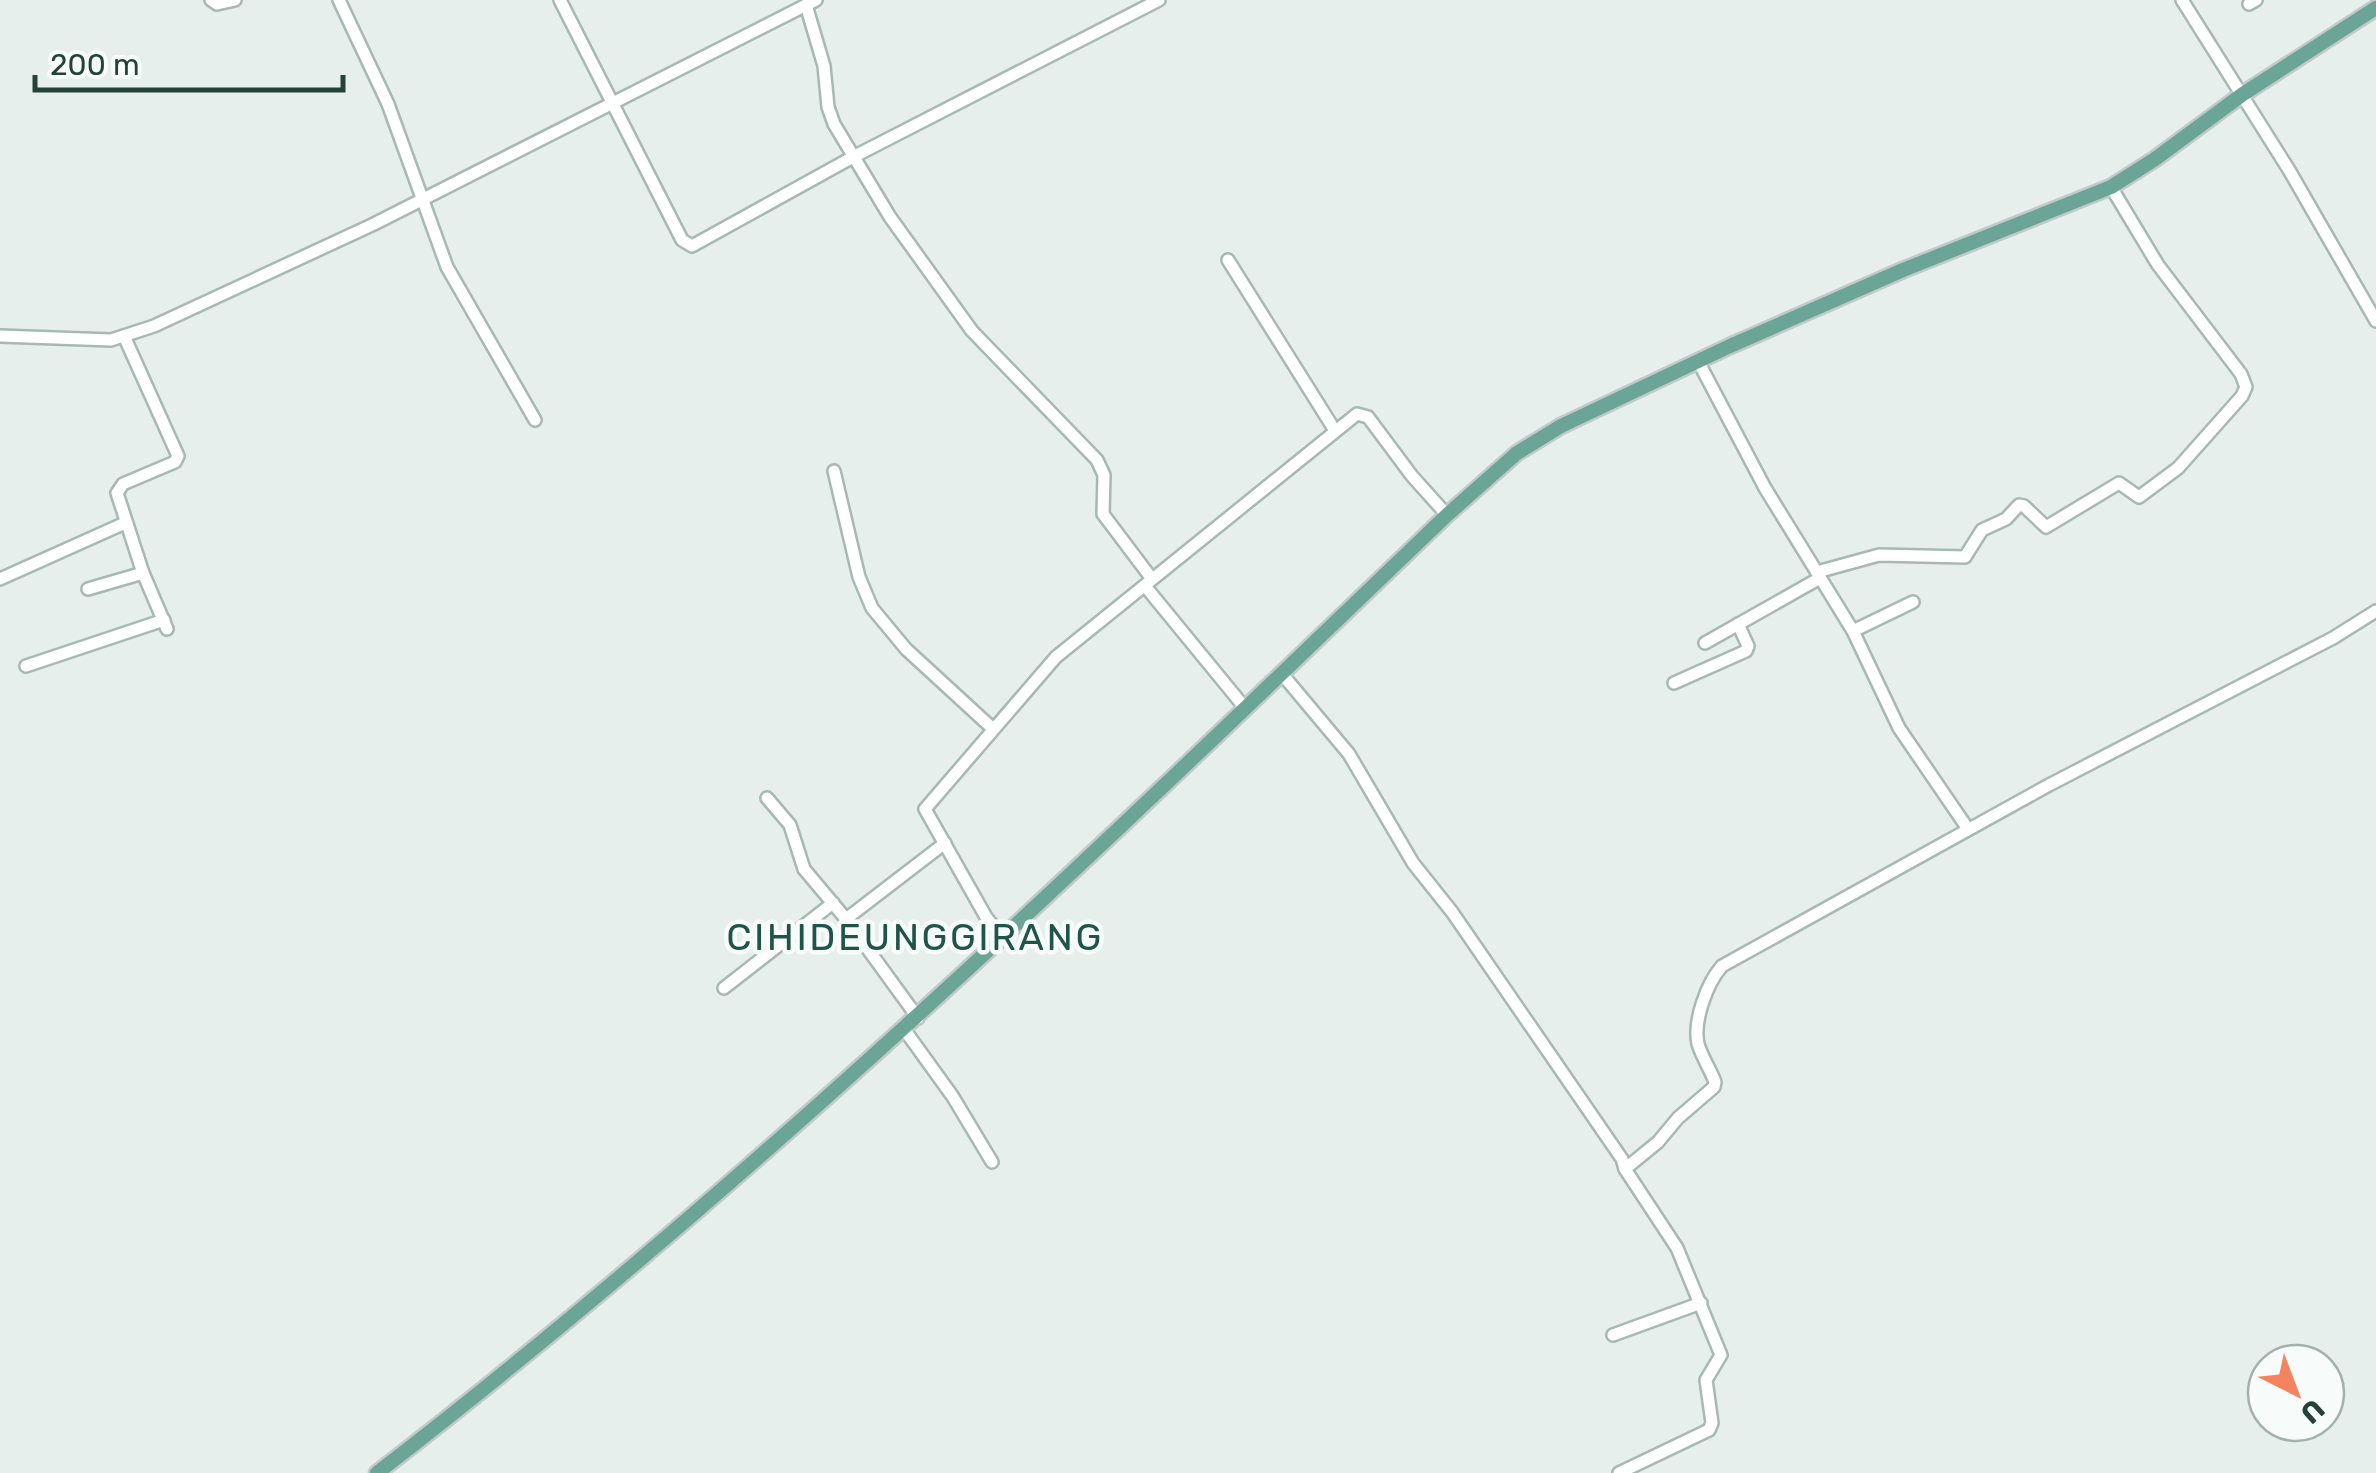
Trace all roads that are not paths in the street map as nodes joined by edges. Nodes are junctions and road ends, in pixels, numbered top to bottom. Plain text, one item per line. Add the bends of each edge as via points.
1 (211, 0) edge
2 (235, 0) edge
3 (339, 0) edge
4 (561, 0) edge
5 (1159, 0) edge
6 (2182, 0) edge
7 (811, 3) edge
8 (2376, 8) edge
9 (2243, 94) junction
10 (610, 105) junction
11 (853, 157) junction
12 (2111, 186) junction
13 (424, 199) junction
14 (1228, 260) dead end
15 (2376, 321) edge
16 (0, 336) edge
17 (124, 336) junction
18 (1698, 361) junction
19 (535, 420) dead end
20 (1334, 429) junction
21 (834, 471) dead end
22 (1447, 515) junction
23 (126, 523) junction
24 (144, 573) junction
25 (1818, 575) junction
26 (0, 579) edge
27 (1148, 582) junction
28 (88, 589) dead end
29 (1913, 602) dead end
30 (2376, 611) edge
31 (1738, 624) junction
32 (1853, 631) junction
33 (1705, 642) dead end
34 (26, 666) dead end
35 (1282, 674) junction
36 (1674, 682) dead end
37 (1246, 708) junction
38 (992, 728) junction
39 (767, 798) dead end
40 (1968, 829) junction
41 (945, 843) junction
42 (833, 903) junction
43 (846, 919) junction
44 (1002, 937) junction
45 (724, 988) dead end
46 (918, 1018) junction
47 (904, 1030) junction
48 (992, 1162) dead end
49 (1625, 1169) junction
50 (1701, 1304) junction
51 (1613, 1335) dead end
52 (377, 1473) edge
53 (1620, 1473) edge

1 - 2 street
3 - 13 street
4 - 10 street
5 - 11 street
6 - 9 street
7 - 10 street
7 - 11 street via 828,106
8 - 9 main road
9 - 12 main road
9 - 15 street
10 - 11 street via 682,240 692,246
10 - 13 street
11 - 27 street via 972,331 1097,460 1104,475 1103,514
12 - 18 main road
12 - 25 street via 2158,265 2240,374 2242,396 2178,468 2140,497 2119,483 2046,527 2018,505 1982,530 1965,557 1879,555
13 - 17 street
13 - 19 street via 448,267
14 - 20 street
16 - 17 street
17 - 23 street via 178,456 119,488
18 - 22 main road via 1536,440
18 - 25 street
20 - 22 street via 1357,414 1368,416
20 - 27 street
21 - 38 street via 872,608
22 - 35 main road
23 - 24 street
23 - 26 street
24 - 28 street
24 - 34 street via 166,624
25 - 31 street
25 - 32 street
27 - 37 street
27 - 38 street via 1056,656
29 - 32 street
30 - 40 street
31 - 33 street
31 - 36 street via 1746,652
32 - 40 street via 1899,728
35 - 37 main road
35 - 49 street via 1349,754 1414,864
37 - 44 main road
38 - 41 street via 925,808
39 - 42 street via 790,825 804,869
40 - 49 street via 1722,966 1697,1030 1714,1087
41 - 43 street
41 - 44 street
42 - 43 street
42 - 45 street
43 - 46 street
44 - 46 main road
46 - 47 main road
47 - 48 street
47 - 52 main road via 548,1337
49 - 50 street via 1677,1248
50 - 51 street
50 - 53 street via 1721,1349 1706,1380 1709,1430

